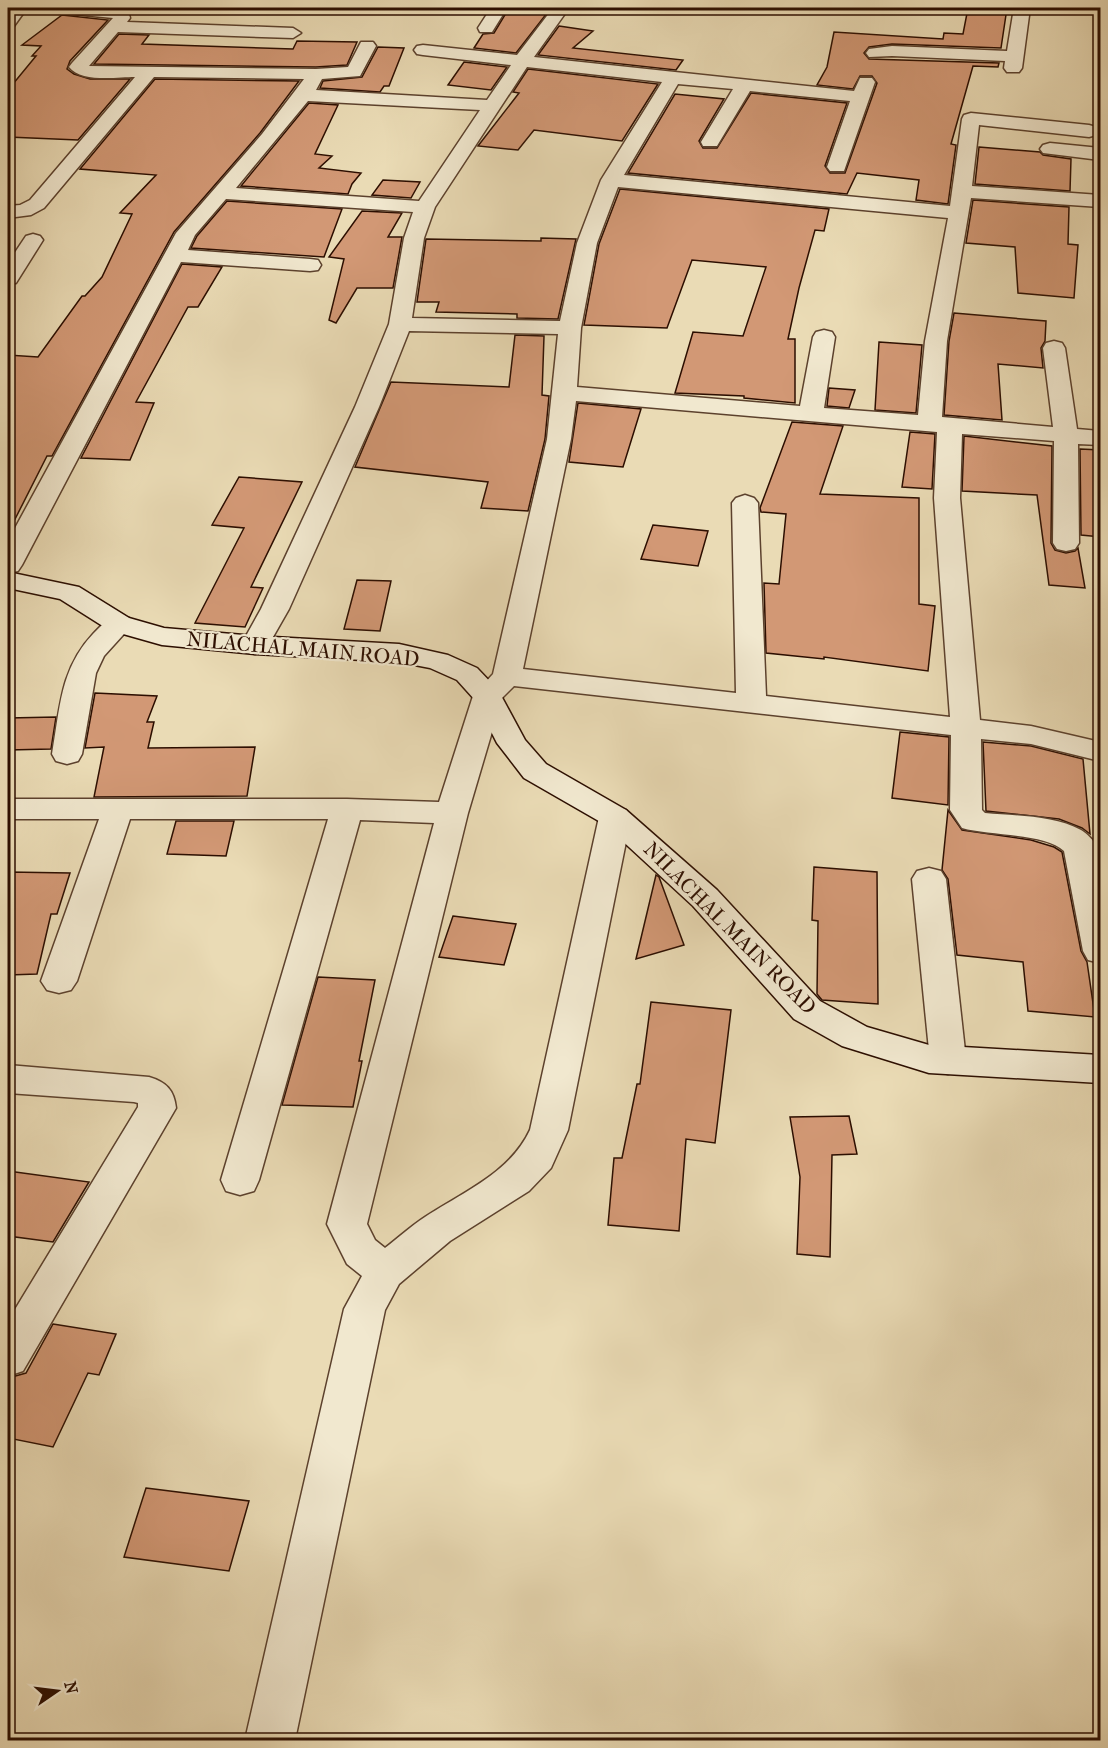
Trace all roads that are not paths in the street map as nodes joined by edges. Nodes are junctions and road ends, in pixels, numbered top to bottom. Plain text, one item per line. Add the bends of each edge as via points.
1 (19, 8) edge
2 (62, 8) edge
3 (499, 8) edge
4 (561, 8) edge
5 (1022, 8) edge
6 (8, 22) edge
7 (115, 27) junction
8 (486, 28) dead end
9 (293, 33) dead end
10 (367, 46) dead end
11 (423, 50) dead end
12 (875, 53) dead end
13 (522, 61) junction
14 (148, 73) junction
15 (316, 74) junction
16 (673, 78) junction
17 (745, 85) junction
18 (303, 95) junction
19 (494, 106) junction
20 (1089, 132) dead end
21 (710, 142) dead end
22 (968, 142) junction
23 (990, 144) dead end
24 (1034, 148) dead end
25 (1101, 154) edge
26 (837, 167) dead end
27 (611, 180) junction
28 (220, 193) junction
29 (1101, 201) edge
30 (960, 202) junction
31 (425, 207) junction
32 (8, 212) edge
33 (33, 240) dead end
34 (174, 255) junction
35 (310, 265) dead end
36 (8, 278) edge
37 (400, 324) junction
38 (570, 328) junction
39 (824, 337) dead end
40 (1054, 348) dead end
41 (565, 393) junction
42 (811, 414) junction
43 (940, 424) junction
44 (1066, 435) junction
45 (1101, 438) edge
46 (745, 502) dead end
47 (1066, 543) dead end
48 (8, 565) edge
49 (8, 580) edge
50 (119, 624) junction
51 (255, 645) junction
52 (498, 686) junction
53 (751, 705) junction
54 (966, 727) junction
55 (1101, 751) edge
56 (67, 754) dead end
57 (8, 809) edge
58 (118, 809) junction
59 (347, 809) junction
60 (452, 813) junction
61 (615, 817) junction
62 (929, 879) dead end
63 (1101, 951) edge
64 (59, 981) dead end
65 (948, 1060) junction
66 (1101, 1068) edge
67 (8, 1079) edge
68 (240, 1180) dead end
69 (385, 1272) junction
70 (8, 1358) edge
71 (270, 1740) edge

1 - 6 street
2 - 7 street via 121,14
3 - 8 street
4 - 13 street
5 - 12 street via 1014,62 892,51
7 - 9 street
7 - 14 street via 78,67
10 - 15 street via 354,72
11 - 13 street
13 - 16 street
13 - 19 street
14 - 15 street
14 - 32 street via 37,204 24,211
15 - 18 street
16 - 17 street
16 - 27 street
17 - 21 street
17 - 26 street via 863,89
18 - 19 street
18 - 28 street
19 - 31 street
20 - 22 street via 971,119
22 - 23 street
22 - 30 street
24 - 25 street
27 - 30 street
27 - 38 street via 586,243
28 - 31 street
28 - 34 street via 186,233
29 - 30 street
30 - 43 street via 936,341
31 - 37 street via 414,238
33 - 36 street
34 - 35 street
34 - 48 street
37 - 38 street
37 - 51 street via 367,407
38 - 41 street
39 - 42 street
40 - 44 street
41 - 42 street
41 - 52 street via 559,439
42 - 43 street
43 - 44 street
43 - 54 street
44 - 45 street
44 - 47 street
46 - 53 street
49 - 50 street, NILACHAL MAIN ROAD via 69,593
50 - 51 street, NILACHAL MAIN ROAD via 162,636
50 - 56 street via 93,652 81,673
51 - 52 street, NILACHAL MAIN ROAD via 399,653 438,661
52 - 53 street
52 - 60 street
52 - 61 street, NILACHAL MAIN ROAD via 512,743 535,771
53 - 54 street
54 - 55 street via 1031,735
54 - 63 street via 969,817 981,824 1060,832 1075,840 1080,847
57 - 58 street
58 - 59 street
58 - 64 street
59 - 60 street
59 - 68 street
60 - 69 street via 347,1224 361,1252
61 - 65 street, NILACHAL MAIN ROAD via 705,898 807,1010 855,1037 929,1059
61 - 69 street via 549,1130 537,1157 515,1180 436,1230
62 - 65 street
65 - 66 street, NILACHAL MAIN ROAD
67 - 70 street via 134,1088 149,1091 156,1098 157,1108
69 - 71 street via 365,1309 352,1360

